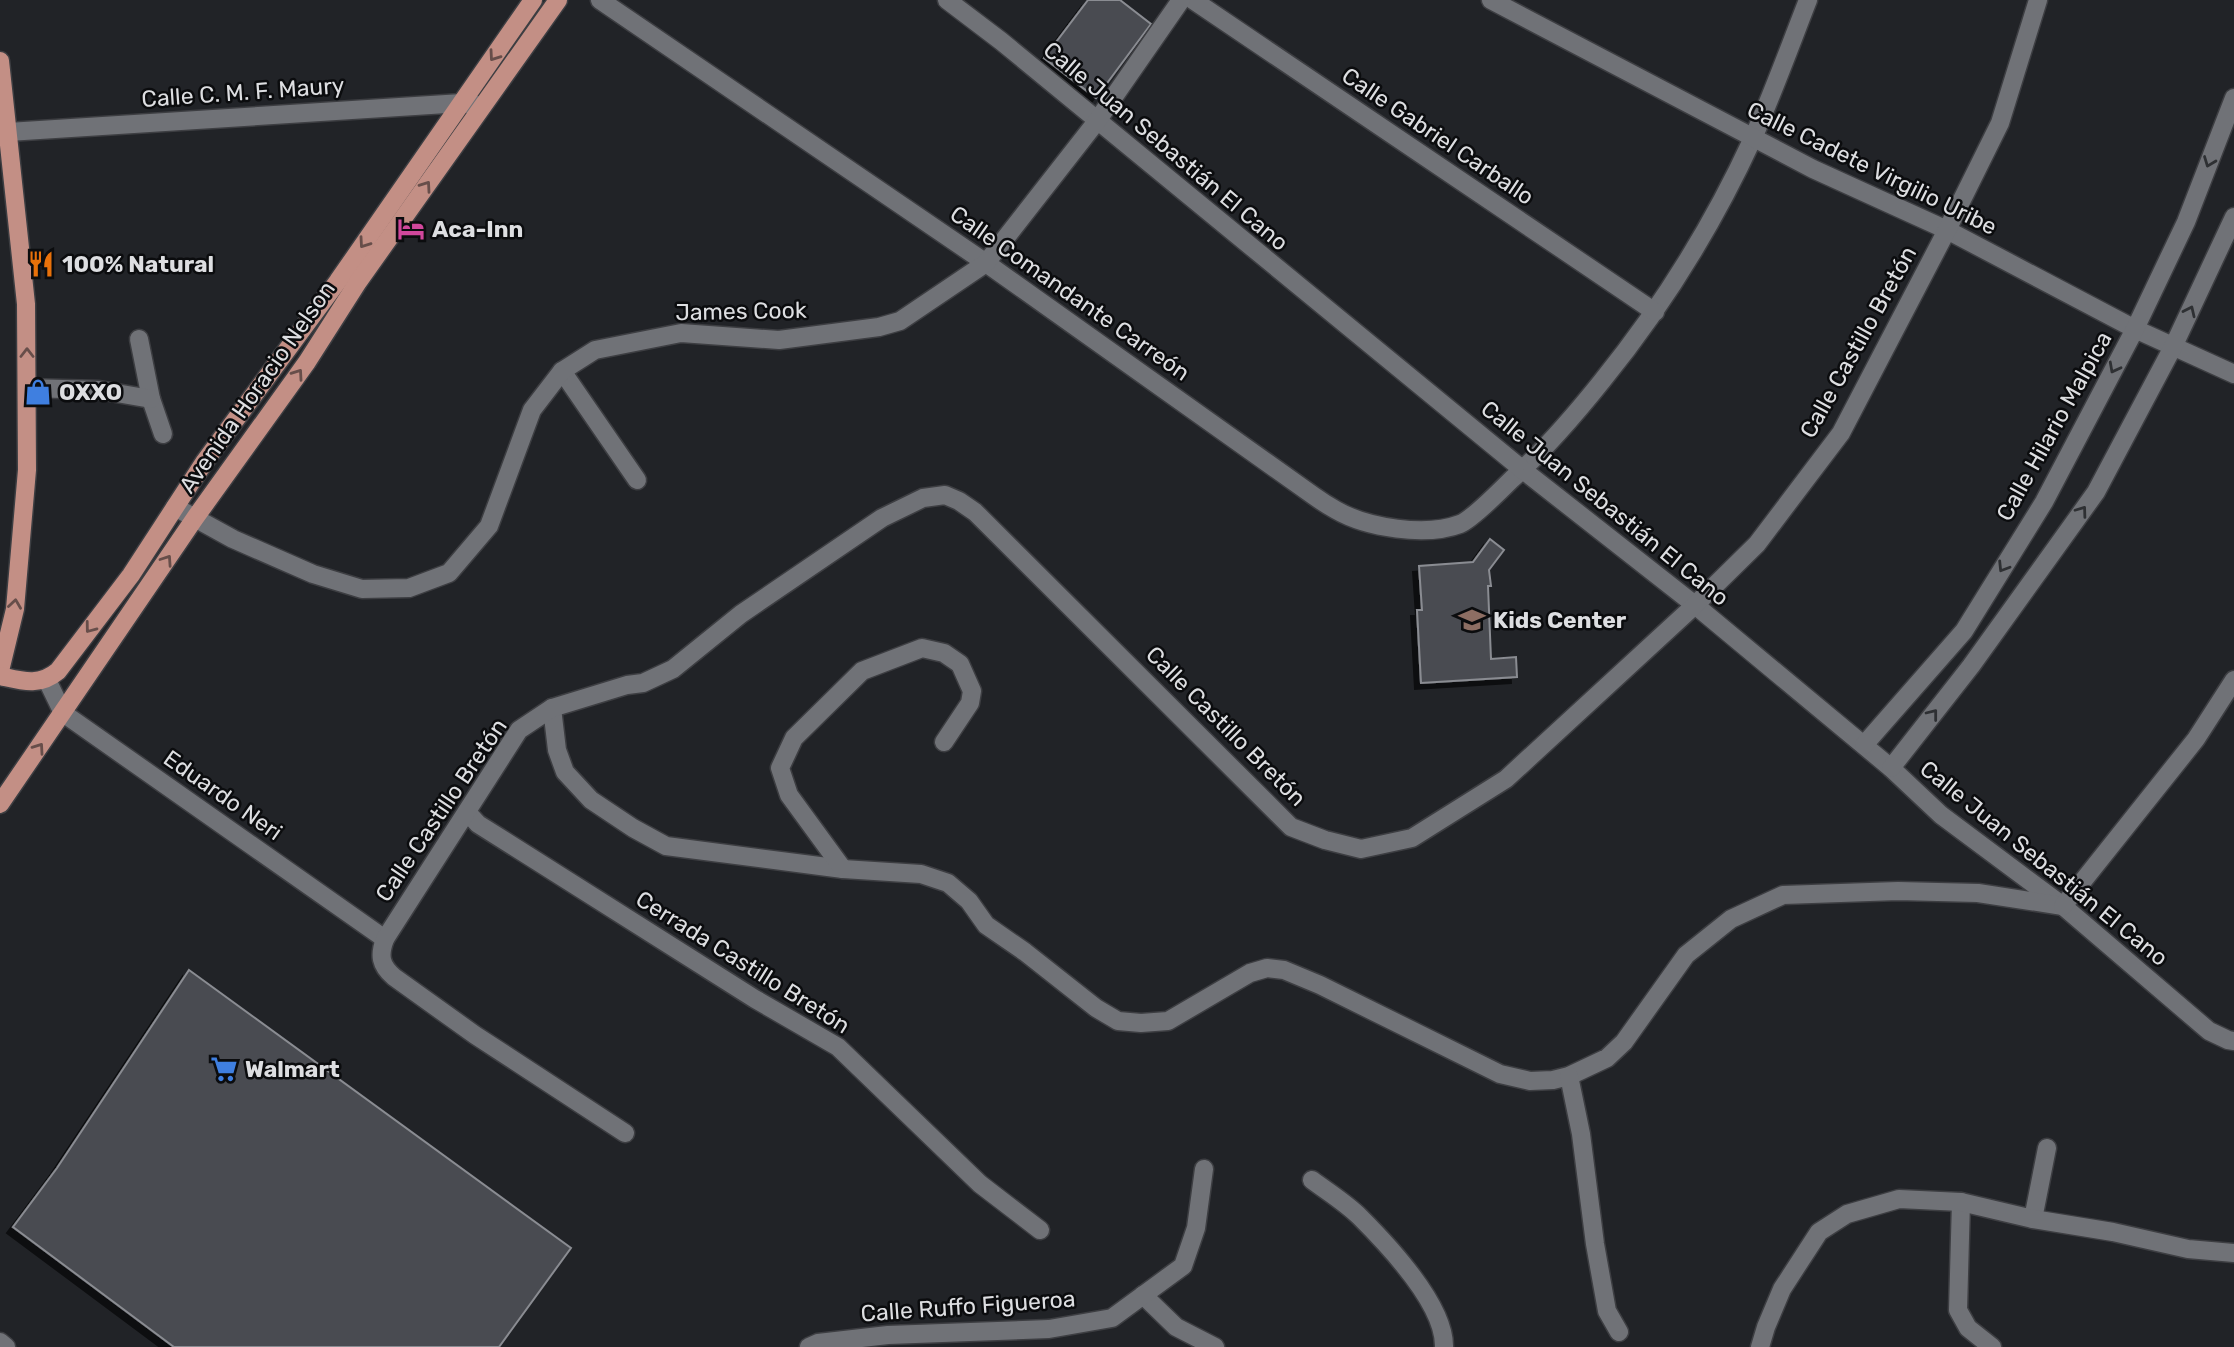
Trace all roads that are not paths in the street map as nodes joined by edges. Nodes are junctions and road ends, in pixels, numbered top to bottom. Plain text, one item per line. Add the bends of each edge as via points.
1 (533, 0) edge
2 (558, 0) edge
3 (600, 0) edge
4 (947, 0) edge
5 (1181, 0) edge
6 (1193, 0) edge
7 (1491, 0) edge
8 (1808, 0) edge
9 (2038, 0) edge
10 (0, 61) edge
11 (2234, 98) edge
12 (462, 103) junction
13 (482, 106) junction
14 (1097, 121) junction
15 (8, 132) junction
16 (1753, 137) junction
17 (2234, 217) edge
18 (1947, 230) junction
19 (986, 263) junction
20 (1655, 312) junction
21 (2135, 328) junction
22 (139, 339) dead end
23 (2174, 345) junction
24 (562, 371) junction
25 (2234, 374) edge
26 (27, 388) junction
27 (151, 399) junction
28 (163, 434) dead end
29 (1523, 470) junction
30 (637, 480) dead end
31 (175, 507) junction
32 (195, 518) junction
33 (1695, 605) junction
34 (0, 673) edge
35 (47, 680) junction
36 (2234, 681) edge
37 (552, 708) junction
38 (63, 713) junction
39 (944, 742) dead end
40 (1864, 745) junction
41 (1891, 768) junction
42 (0, 804) edge
43 (467, 812) junction
44 (843, 869) junction
45 (2063, 906) junction
46 (385, 939) junction
47 (2234, 1041) edge
48 (1569, 1076) junction
49 (625, 1133) dead end
50 (2047, 1148) dead end
51 (1204, 1169) dead end
52 (1312, 1180) dead end
53 (1961, 1202) junction
54 (2033, 1219) junction
55 (1040, 1230) dead end
56 (2234, 1253) edge
57 (1143, 1295) junction
58 (1619, 1332) dead end
59 (0, 1342) edge
60 (6, 1347) edge
61 (809, 1347) edge
62 (1215, 1347) edge
63 (1444, 1347) edge
64 (1760, 1347) edge
65 (1992, 1347) edge

1 -> 12 main road, Avenida Horacio Nelson
2 - 13 main road, Avenida Horacio Nelson
3 - 19 street, Calle Comandante Carreón
4 - 14 street, Calle Juan Sebastián El Cano
5 - 14 street, James Cook
6 - 20 street, Calle Gabriel Carballo
7 - 16 street, Calle Cadete Virgilio Uribe
8 - 16 street, Calle Comandante Carreón
9 - 18 street, Calle Castillo Bretón via 2000,123
10 - 15 main road
11 -> 21 street, Calle Hilario Malpica via 2186,222
12 - 13 street, Calle C. M. F. Maury
12 - 15 street, Calle C. M. F. Maury
12 -> 31 main road, Avenida Horacio Nelson
32 -> 13 main road, Avenida Horacio Nelson
14 - 19 street, James Cook
14 - 29 street, Calle Juan Sebastián El Cano
26 -> 15 main road via 26,304
16 - 18 street, Calle Cadete Virgilio Uribe
16 - 20 street, Calle Comandante Carreón via 1707,228
23 -> 17 street
18 - 21 street, Calle Cadete Virgilio Uribe
18 - 33 street, Calle Castillo Bretón via 1841,433 1757,544
19 - 24 street, James Cook via 900,321 879,327 779,340 681,333 595,350
19 - 29 street, Calle Comandante Carreón via 1338,511 1371,524 1402,529 1462,524
20 - 29 street, Calle Comandante Carreón via 1563,430
21 - 23 street, Calle Cadete Virgilio Uribe
21 -> 40 street, Calle Hilario Malpica via 2044,502 1964,631
22 - 27 street
23 - 25 street, Calle Cadete Virgilio Uribe
41 -> 23 street via 2096,492
24 - 30 street
24 - 32 street, James Cook via 532,410 489,526 449,573 409,589 362,589 313,574
26 - 27 street via 99,390
34 -> 26 main road via 15,609 27,470
27 - 28 street
29 - 33 street, Calle Juan Sebastián El Cano
31 - 32 street, James Cook
31 -> 35 main road, Avenida Horacio Nelson via 131,575
38 -> 32 main road, Avenida Horacio Nelson
33 - 37 street, Calle Castillo Bretón via 1506,779 1412,838 1361,849 1291,827 975,512 945,495 923,498 882,518 741,614 673,669
33 - 40 street, Calle Juan Sebastián El Cano
34 - 35 main road
35 - 38 street, Eduardo Neri
36 - 45 street via 2196,739
37 - 43 street, Calle Castillo Bretón via 519,730
37 - 44 street via 565,772 591,800 633,828 666,845
42 -> 38 main road, Avenida Horacio Nelson
38 - 46 street, Eduardo Neri
39 - 44 street via 970,703 972,691 960,664 944,653 922,648 862,671 794,738 780,768 789,795
40 - 41 street, Calle Juan Sebastián El Cano
41 - 45 street, Calle Juan Sebastián El Cano via 1941,815
43 - 46 street, Calle Castillo Bretón
43 - 55 street, Cerrada Castillo Bretón via 478,824 600,903 838,1047 980,1184
44 - 48 street via 921,874 948,883 986,925 1118,1021 1168,1021 1250,973 1284,970 1500,1074 1530,1081
45 - 47 street, Calle Juan Sebastián El Cano via 2209,1031
45 - 48 street via 1978,893 1783,895 1731,919 1708,936 1686,955 1624,1042 1607,1058
46 - 49 street via 380,953 394,977
48 - 58 street via 1607,1311
50 - 54 street
51 - 57 street, Calle Ruffo Figueroa via 1196,1228 1183,1266
52 - 63 street via 1358,1215 1424,1291 1444,1334
53 - 54 street
53 - 64 street via 1899,1199 1847,1214 1819,1232 1782,1289
53 - 65 street via 1958,1310 1969,1328
54 - 56 street via 2188,1249
57 - 61 street, Calle Ruffo Figueroa via 1112,1318 1049,1329 888,1335
57 - 62 street via 1177,1327
59 - 60 street

